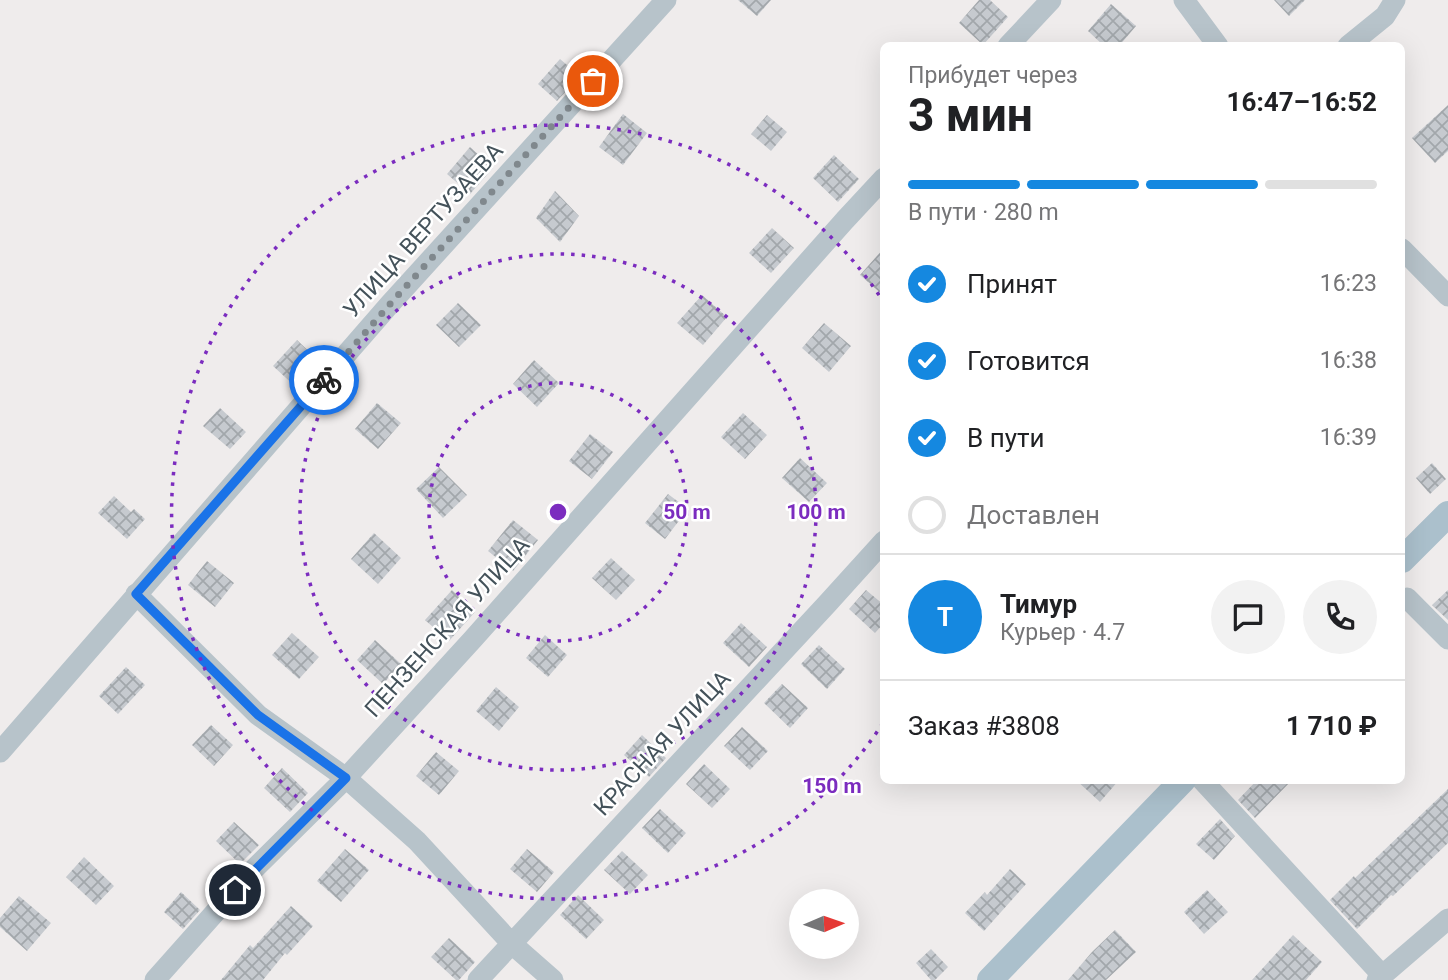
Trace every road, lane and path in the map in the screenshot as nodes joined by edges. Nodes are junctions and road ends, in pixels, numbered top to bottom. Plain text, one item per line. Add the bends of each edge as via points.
1 (666, 0) edge
2 (1051, 0) edge
3 (1184, 0) edge
4 (1395, 0) edge
5 (1012, 42) edge
6 (1215, 42) edge
7 (1353, 42) edge
8 (880, 182) edge
9 (1405, 252) edge
10 (1448, 296) edge
11 (1448, 514) edge
12 (880, 545) edge
13 (1405, 558) edge
14 (136, 594) junction
15 (1407, 598) dead end
16 (1448, 639) edge
17 (0, 752) edge
18 (346, 778) junction
19 (1179, 784) edge
20 (1206, 784) edge
21 (1448, 919) edge
22 (512, 944) junction
23 (1380, 978) edge
24 (155, 980) edge
25 (478, 980) edge
26 (554, 980) edge
27 (990, 980) edge

1 - 14 street, УЛИЦА ВЕРТУЗАЕВА via 390,304
2 - 5 street
3 - 6 street
4 - 7 street via 1385,16
8 - 18 street, ПЕНЗЕНСКАЯ УЛИЦА
9 - 10 street
11 - 13 main road
12 - 22 street, КРАСНАЯ УЛИЦА
14 - 17 street, УЛИЦА ВЕРТУЗАЕВА
14 - 18 street via 258,715
15 - 16 street
18 - 22 street via 417,841
18 - 24 street, ПЕНЗЕНСКАЯ УЛИЦА via 251,872
19 - 27 main road
20 - 23 street
21 - 23 street
22 - 25 street, КРАСНАЯ УЛИЦА
22 - 26 street

